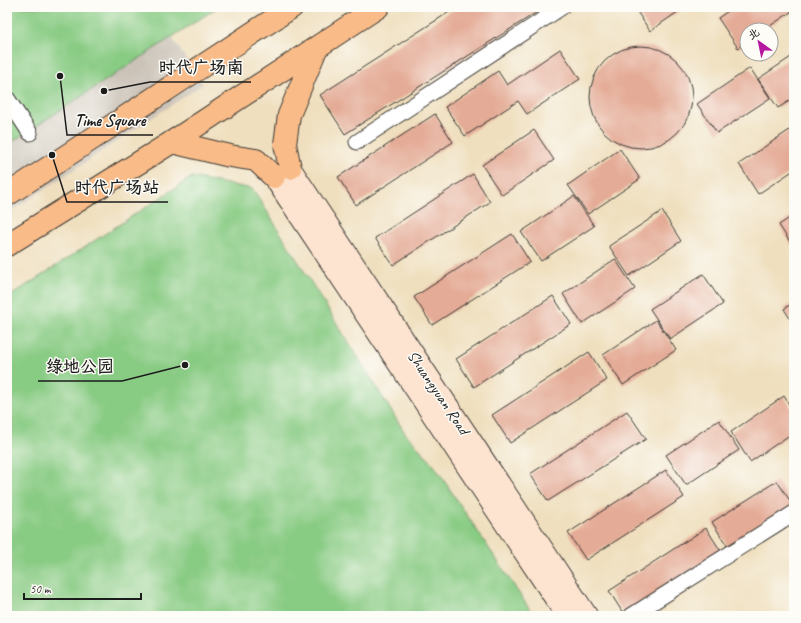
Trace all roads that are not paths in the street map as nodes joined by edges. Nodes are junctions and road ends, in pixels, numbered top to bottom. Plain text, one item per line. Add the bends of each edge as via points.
1 (292, 7) edge
2 (378, 7) edge
3 (562, 7) edge
4 (316, 47) junction
5 (7, 98) edge
6 (30, 133) dead end
7 (172, 142) junction
8 (357, 142) dead end
9 (282, 172) junction
10 (7, 195) edge
11 (7, 245) edge
12 (794, 513) edge
13 (567, 616) edge
14 (587, 616) edge
15 (631, 616) edge

1 - 10 main road
2 - 4 main road
3 - 8 street
4 - 7 main road
4 - 9 main road via 289,115
5 - 6 street
7 - 9 main road via 256,160
7 - 11 main road
9 - 13 main road, Shuangyuan Road
9 - 14 main road, Shuangyuan Road
12 - 15 street

